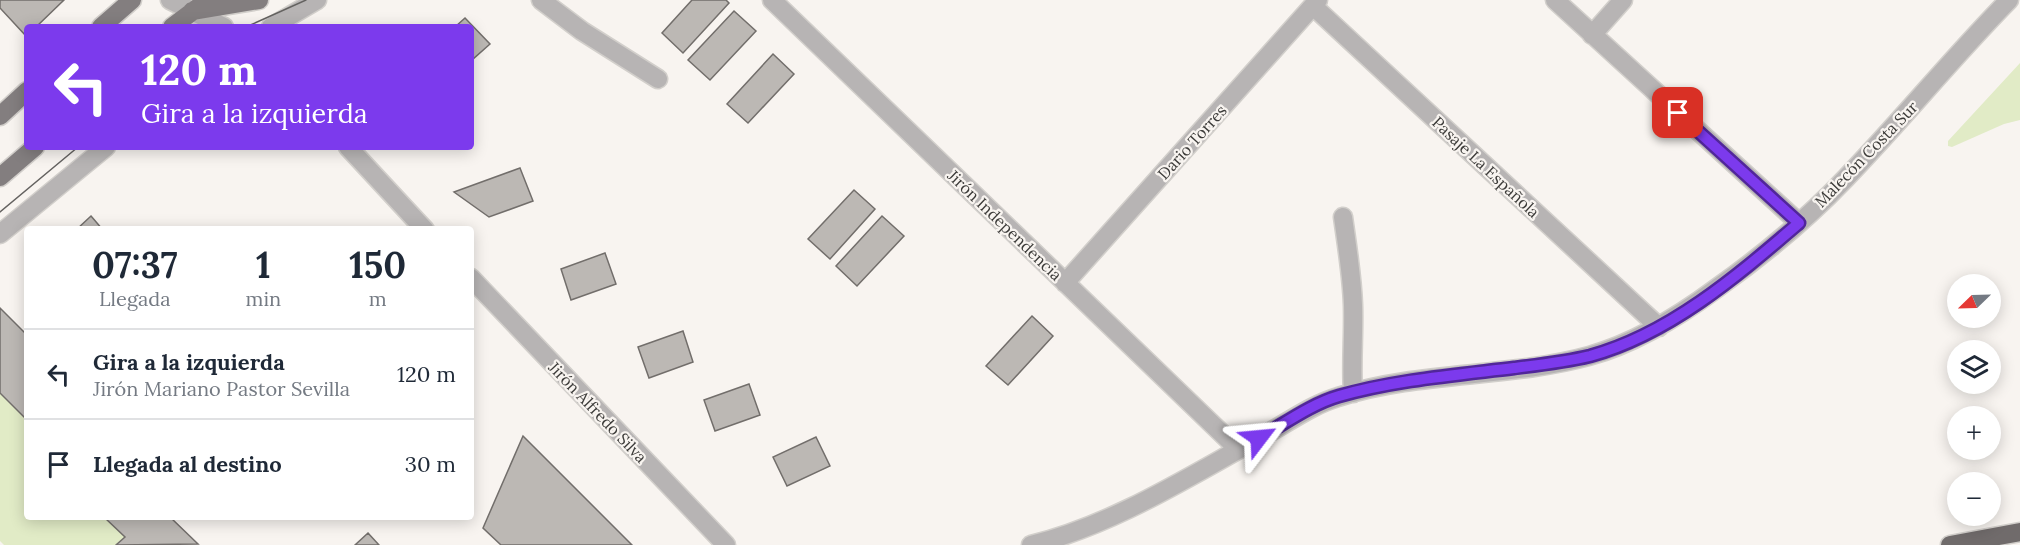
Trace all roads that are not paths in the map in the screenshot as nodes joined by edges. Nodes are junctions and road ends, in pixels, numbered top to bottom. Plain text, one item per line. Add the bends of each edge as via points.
1 (132, 0) edge
2 (171, 0) edge
3 (208, 0) edge
4 (259, 0) edge
5 (317, 0) edge
6 (541, 0) edge
7 (772, 0) edge
8 (1555, 0) edge
9 (1623, 0) edge
10 (2006, 1) edge
11 (1315, 3) edge
12 (192, 10) junction
13 (104, 24) edge
14 (176, 24) edge
15 (218, 24) edge
16 (276, 24) edge
17 (1592, 35) junction
18 (658, 79) dead end
19 (24, 95) edge
20 (0, 116) edge
21 (32, 150) edge
22 (102, 150) edge
23 (351, 150) edge
24 (0, 177) edge
25 (1343, 216) dead end
26 (1799, 223) junction
27 (421, 226) edge
28 (0, 234) edge
29 (474, 281) edge
30 (1065, 283) junction
31 (1659, 327) junction
32 (1353, 393) junction
33 (1238, 449) junction
34 (2020, 532) edge
35 (726, 545) edge
36 (1031, 545) edge
37 (1950, 545) edge

1 - 13 main road
2 - 12 street
3 - 12 main road
4 - 12 main road
5 - 16 street
6 - 18 street
7 - 30 street, Jirón Independencia
8 - 17 street
9 - 17 street
10 - 26 street, Malecón Costa Sur via 1843,181
11 - 30 street, Dario Torres
11 - 31 street, Pasaje La Española
12 - 14 main road
12 - 15 street
17 - 26 street
19 - 20 main road
21 - 24 main road
22 - 28 street
23 - 27 street
25 - 32 street via 1352,285
26 - 31 street, Malecón Costa Sur via 1754,261
29 - 35 street, Jirón Alfredo Silva
30 - 33 street, Jirón Independencia
31 - 32 street, Malecón Costa Sur via 1590,356
32 - 33 street, Malecón Costa Sur via 1320,405
33 - 36 street, Malecón Costa Sur via 1119,513
34 - 37 highway

